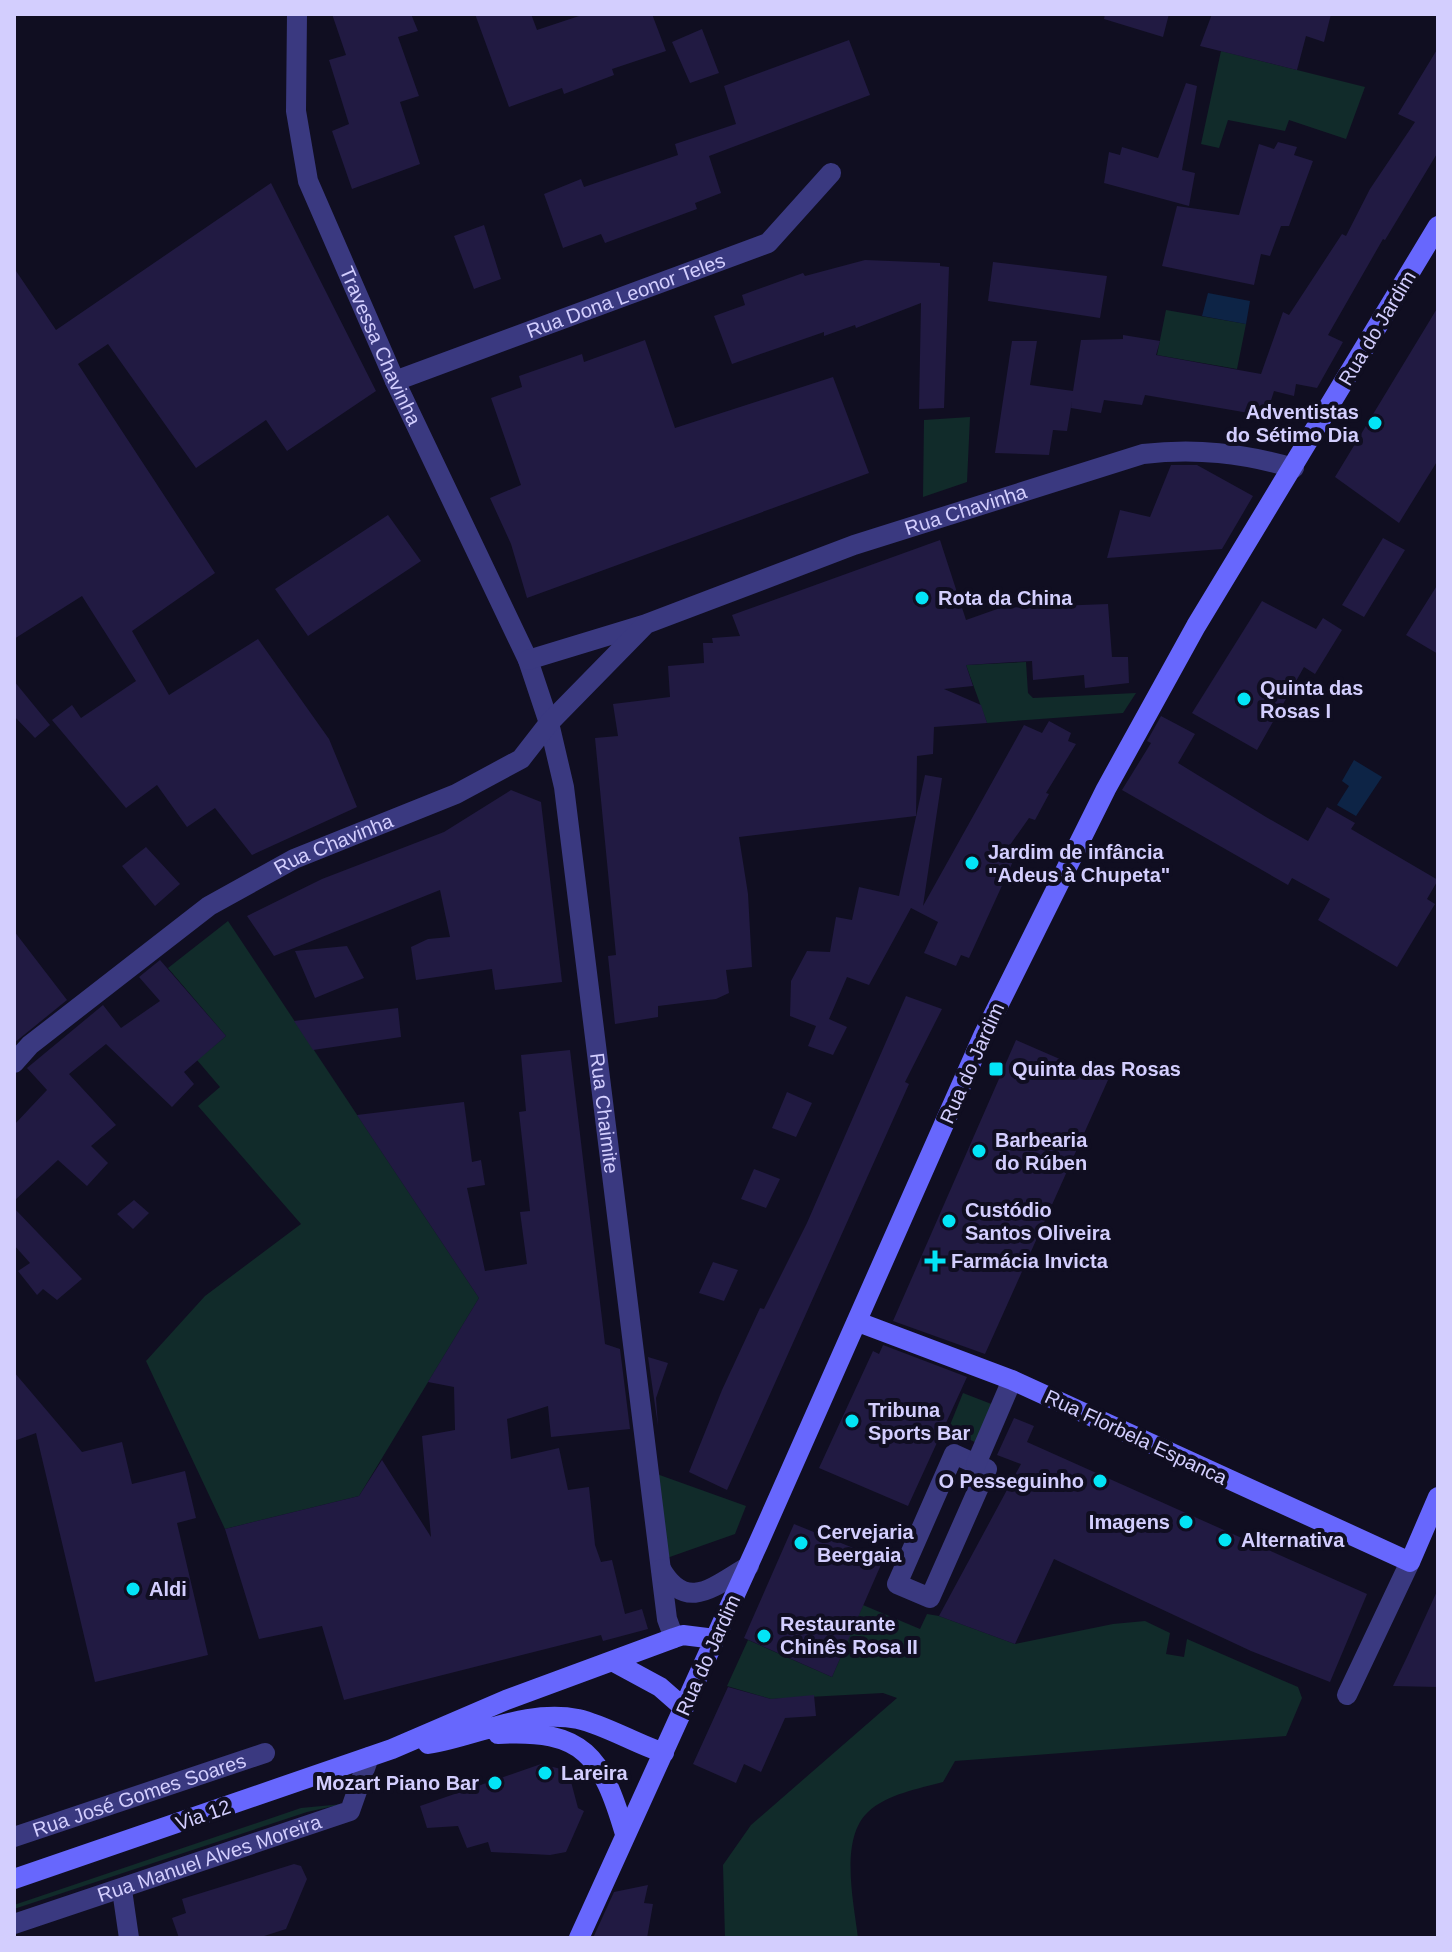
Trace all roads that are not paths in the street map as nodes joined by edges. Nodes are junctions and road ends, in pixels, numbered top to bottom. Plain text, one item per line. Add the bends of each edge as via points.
1 (297, 14) edge
2 (831, 173) dead end
3 (1438, 226) edge
4 (395, 381) junction
5 (1294, 468) junction
6 (646, 624) junction
7 (528, 660) junction
8 (549, 723) junction
9 (14, 1063) edge
10 (858, 1322) junction
11 (1012, 1380) junction
12 (976, 1464) junction
13 (1438, 1497) edge
14 (1410, 1562) junction
15 (749, 1566) junction
16 (661, 1569) junction
17 (674, 1638) junction
18 (715, 1639) junction
19 (612, 1661) junction
20 (1347, 1695) dead end
21 (684, 1708) junction
22 (470, 1735) junction
23 (392, 1749) junction
24 (265, 1753) dead end
25 (664, 1753) junction
26 (369, 1757) junction
27 (625, 1834) junction
28 (14, 1837) edge
29 (14, 1879) edge
30 (122, 1890) junction
31 (14, 1924) edge
32 (129, 1938) edge
33 (579, 1938) edge

1 - 4 street, Travessa Chavinha via 296,111 308,181
2 - 4 street, Rua Dona Leonor Teles via 768,243
3 - 5 main road, Rua do Jardim
4 - 7 street, Travessa Chavinha
5 - 6 street, Rua Chavinha via 1232,453 1187,449 1143,454 854,545
5 - 10 main road, Rua do Jardim via 1192,633 1106,789 983,1036
6 - 7 street, Rua Chavinha
6 - 8 street, Rua Chavinha
7 - 8 street, Rua Chaimite
8 - 9 street, Rua Chavinha via 521,759 456,794 294,859 209,906
8 - 16 street, Rua Chaimite via 564,787
10 - 11 main road, Rua Florbela Espanca
10 - 15 main road, Rua do Jardim
11 - 12 street
11 - 14 main road, Rua Florbela Espanca
12 - 12 street via 954,1454 897,1584 930,1598 987,1469
13 - 14 main road
14 - 20 street
15 - 16 street via 703,1592 685,1594 672,1587
15 - 18 main road, Rua do Jardim
16 - 17 street, Rua Chaimite
17 - 18 main road, Via 12
17 - 19 main road, Via 12
18 - 21 main road, Rua do Jardim
19 - 21 main road via 660,1687
19 - 23 main road, Via 12
21 - 25 main road, Rua do Jardim
22 - 23 main road, Via 12
22 - 25 main road, Via 12 via 523,1718 579,1719
22 - 27 main road, Via 12 via 531,1732 566,1739 586,1750 611,1793
23 - 26 main road, Via 12
24 - 28 street, Rua José Gomes Soares
25 - 27 main road, Rua do Jardim
26 - 29 main road, Via 12
26 - 30 street, Rua Manuel Alves Moreira via 350,1811
27 - 33 main road, Rua do Jardim
30 - 31 street, Rua Manuel Alves Moreira
30 - 32 street

